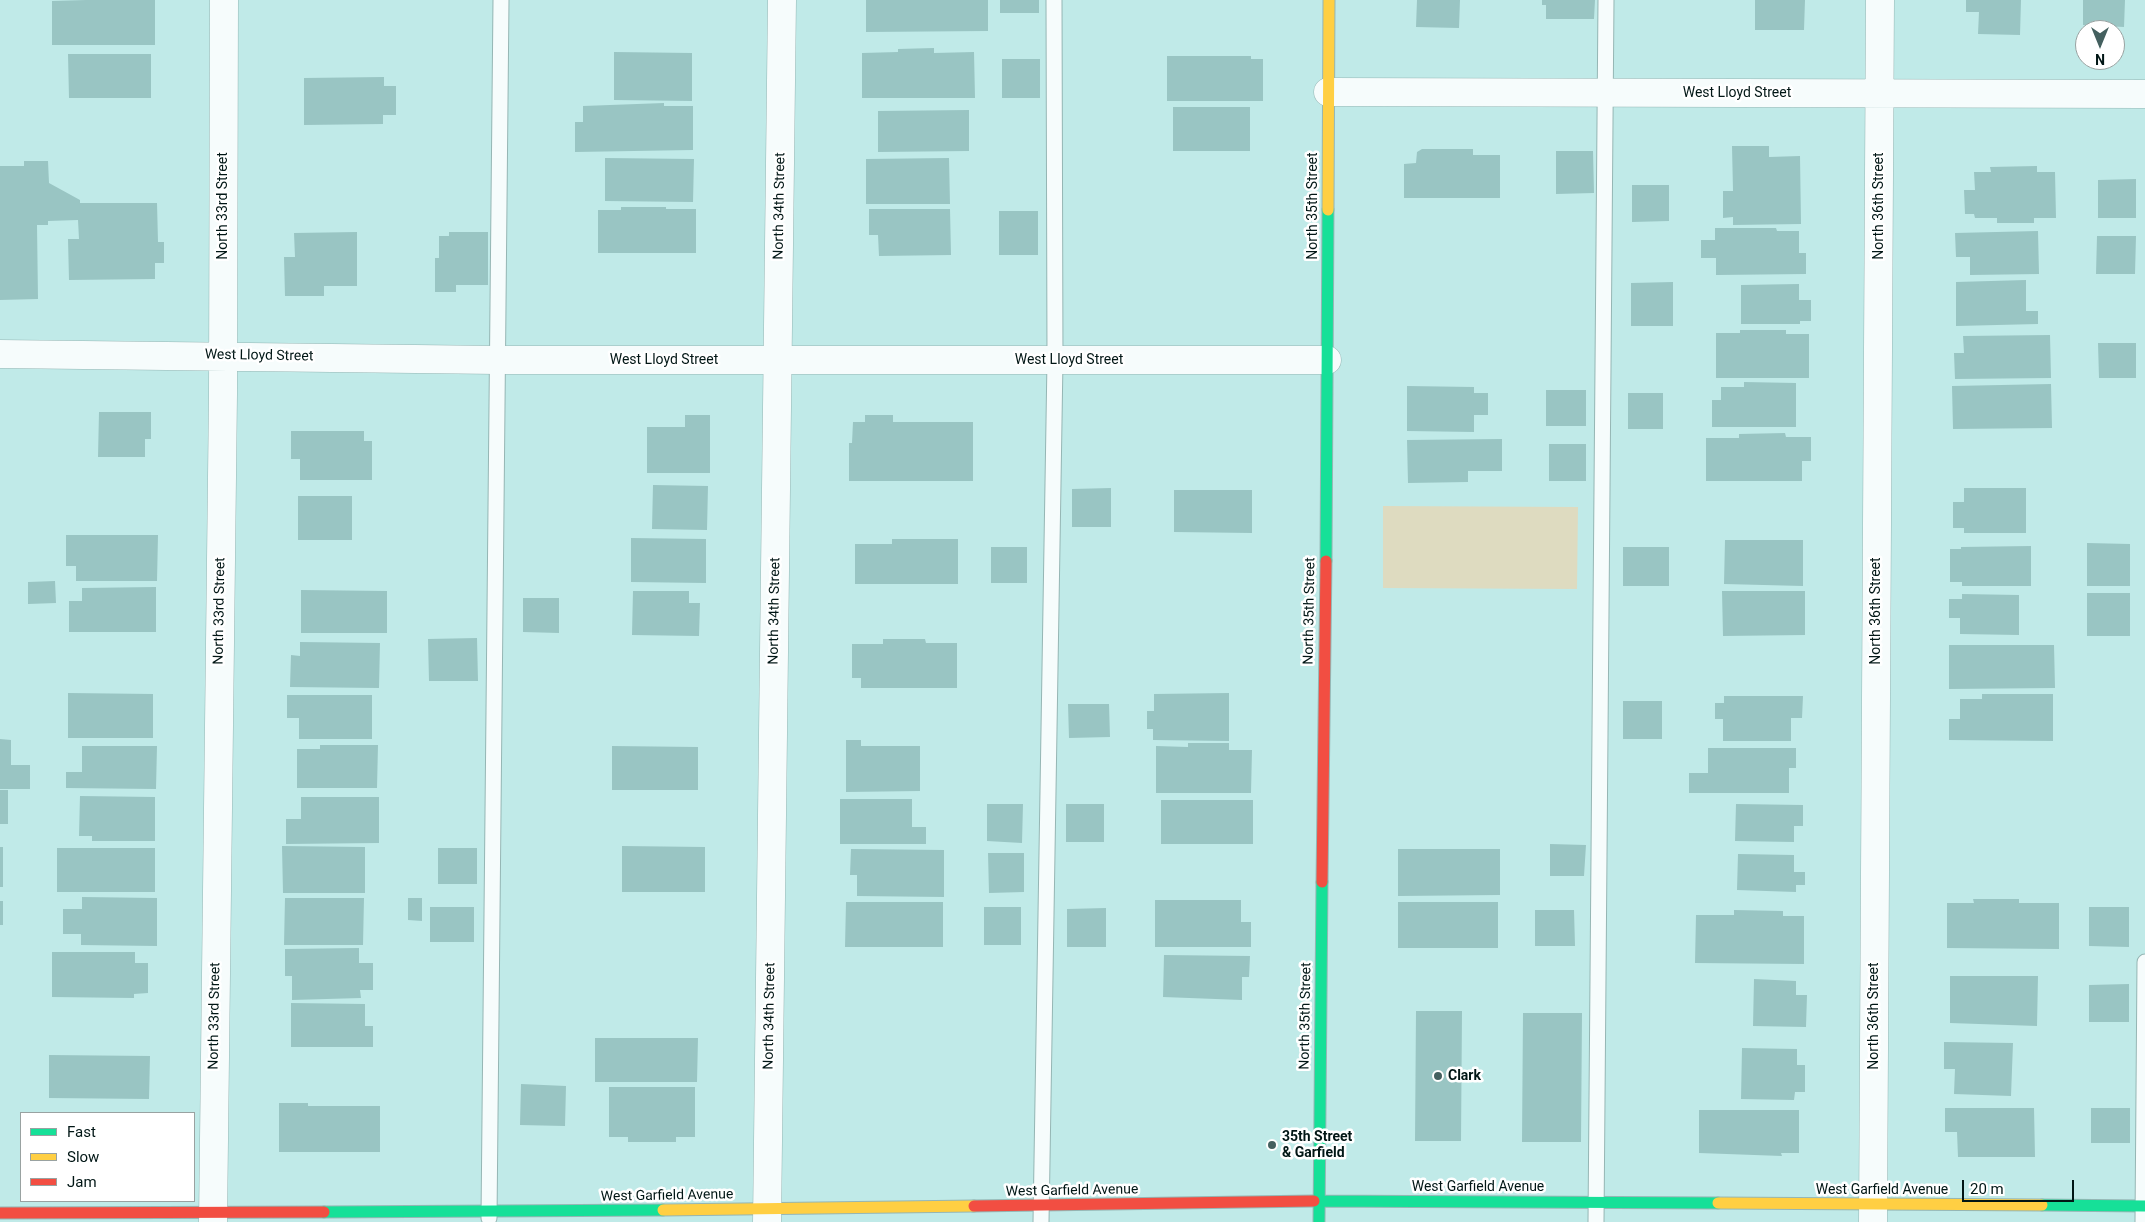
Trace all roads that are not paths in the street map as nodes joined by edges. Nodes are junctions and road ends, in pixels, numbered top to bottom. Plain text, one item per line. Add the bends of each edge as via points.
1 (224, 0) edge
2 (501, 0) edge
3 (782, 0) edge
4 (1054, 0) edge
5 (1329, 0) edge
6 (1606, 0) edge
7 (1880, 0) edge
8 (1328, 92) junction
9 (1605, 93) junction
10 (1880, 93) junction
11 (2145, 94) edge
12 (0, 354) edge
13 (222, 355) junction
14 (498, 360) junction
15 (778, 360) junction
16 (1055, 360) junction
17 (1327, 360) junction
18 (2145, 962) edge
19 (1320, 1201) junction
20 (1597, 1203) junction
21 (1041, 1206) junction
22 (2144, 1206) edge
23 (0, 1213) edge
24 (1873, 1214) edge
25 (767, 1216) edge
26 (489, 1217) edge
27 (213, 1218) edge
28 (1041, 1222) edge
29 (1320, 1222) edge
30 (1596, 1222) edge
31 (2143, 1222) edge

1 - 13 street, North 33rd Street
2 - 14 lane
3 - 15 street, North 34th Street
4 - 16 lane
5 - 8 street, North 35th Street
6 - 9 lane
7 - 10 street, North 36th Street
8 - 9 street, West Lloyd Street
8 - 17 street, North 35th Street
9 - 10 street, West Lloyd Street
9 - 20 lane
10 - 11 street, West Lloyd Street
10 - 24 street, North 36th Street
12 - 13 street, West Lloyd Street
13 - 14 street, West Lloyd Street
13 - 27 street, North 33rd Street
14 - 15 street, West Lloyd Street
14 - 26 lane
15 - 16 street, West Lloyd Street
15 - 25 street, North 34th Street
16 - 17 street, West Lloyd Street
16 - 21 lane
17 - 19 street, North 35th Street
18 - 22 lane
19 - 20 street, West Garfield Avenue
19 - 21 street, West Garfield Avenue
19 - 29 street, North 35th Street
20 - 24 street, West Garfield Avenue
20 - 30 lane
21 - 25 street, West Garfield Avenue
21 - 28 lane
22 - 24 street, West Garfield Avenue
22 - 31 lane
23 - 27 street, West Garfield Avenue
25 - 26 street, West Garfield Avenue
26 - 27 street, West Garfield Avenue

